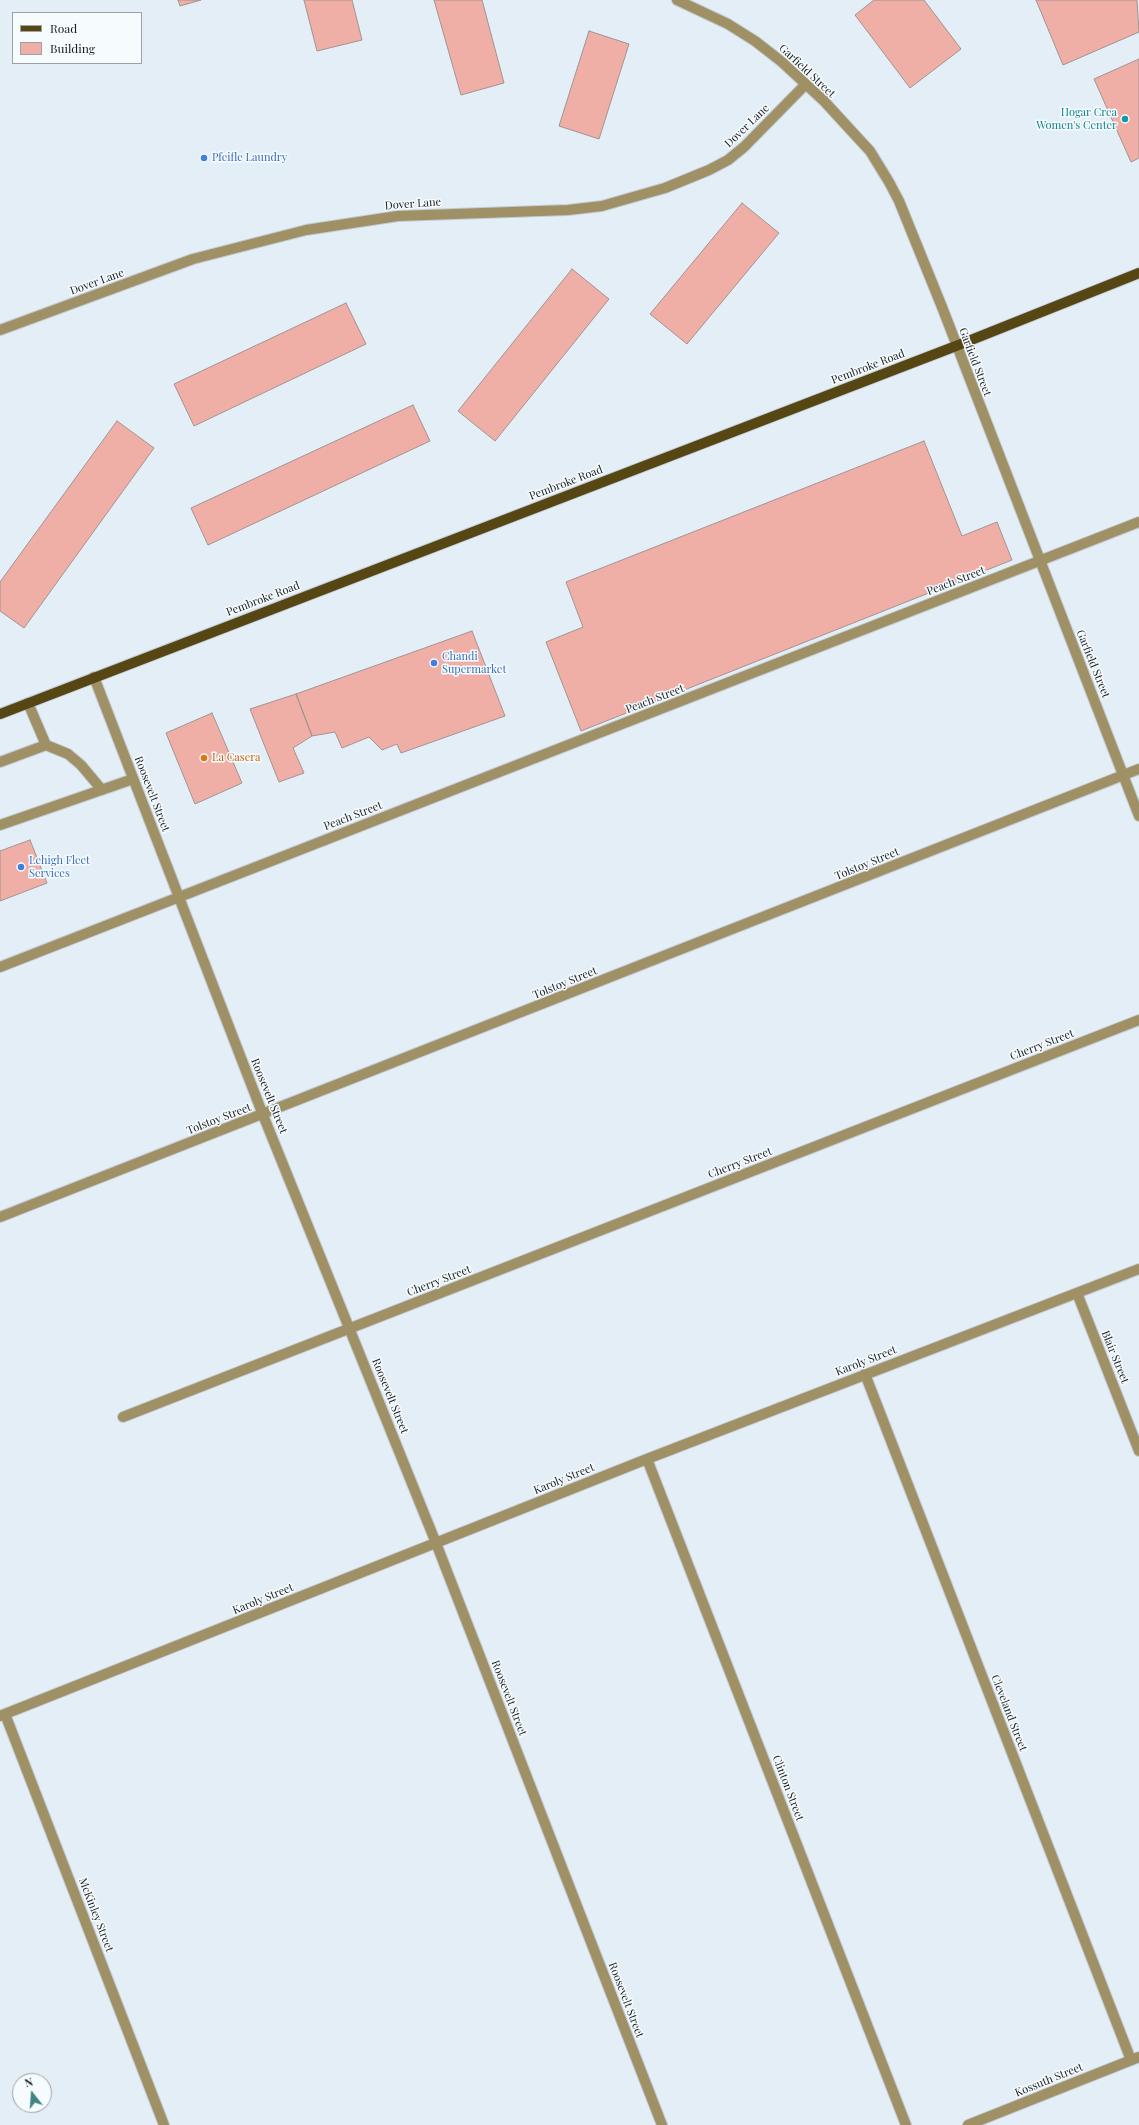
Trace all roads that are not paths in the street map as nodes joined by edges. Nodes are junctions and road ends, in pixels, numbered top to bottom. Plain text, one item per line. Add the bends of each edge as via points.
1 (677, 0) edge
2 (806, 84) junction
3 (1139, 273) edge
4 (0, 330) edge
5 (956, 346) junction
6 (1139, 522) edge
7 (1039, 562) junction
8 (94, 677) junction
9 (28, 703) junction
10 (0, 714) edge
11 (46, 745) junction
12 (0, 762) edge
13 (1139, 769) edge
14 (1123, 776) junction
15 (133, 779) junction
16 (102, 790) junction
17 (1139, 816) edge
18 (0, 824) edge
19 (179, 897) junction
20 (0, 967) edge
21 (1139, 1020) edge
22 (263, 1115) junction
23 (0, 1217) edge
24 (1139, 1269) edge
25 (1076, 1293) junction
26 (350, 1328) junction
27 (865, 1374) junction
28 (123, 1417) dead end
29 (1139, 1452) edge
30 (647, 1459) junction
31 (436, 1543) junction
32 (3, 1715) edge
33 (1135, 2059) edge
34 (164, 2125) edge
35 (662, 2125) edge
36 (906, 2125) edge
37 (968, 2125) edge

1 - 2 street, Garfield Street via 728,24 755,41
2 - 4 street, Dover Lane via 728,160 665,188 602,206 568,210 398,216 306,230 193,259
2 - 5 street, Garfield Street via 861,142 889,182 902,208
3 - 5 main road, Pembroke Road
5 - 7 street, Garfield Street
5 - 8 main road, Pembroke Road
6 - 7 street, Peach Street
7 - 14 street, Garfield Street
7 - 19 street, Peach Street
8 - 9 main road, Pembroke Road
8 - 15 street, Roosevelt Street
9 - 10 main road, Pembroke Road
9 - 11 street
11 - 12 street
11 - 16 street via 68,754 81,764
13 - 14 street, Tolstoy Street
14 - 17 street, Garfield Street
14 - 22 street, Tolstoy Street
15 - 16 street
15 - 19 street, Roosevelt Street
16 - 18 street
19 - 20 street, Peach Street
19 - 22 street, Roosevelt Street
21 - 26 street, Cherry Street
22 - 23 street, Tolstoy Street
22 - 26 street, Roosevelt Street
24 - 25 street, Karoly Street
25 - 27 street, Karoly Street
25 - 29 street, Blair Street
26 - 28 street, Cherry Street
26 - 31 street, Roosevelt Street
27 - 30 street, Karoly Street
27 - 33 street, Cleveland Street
30 - 31 street, Karoly Street
30 - 36 street, Clinton Street
31 - 32 street, Karoly Street
31 - 35 street, Roosevelt Street
32 - 34 street, McKinley Street
33 - 37 street, Kossuth Street

